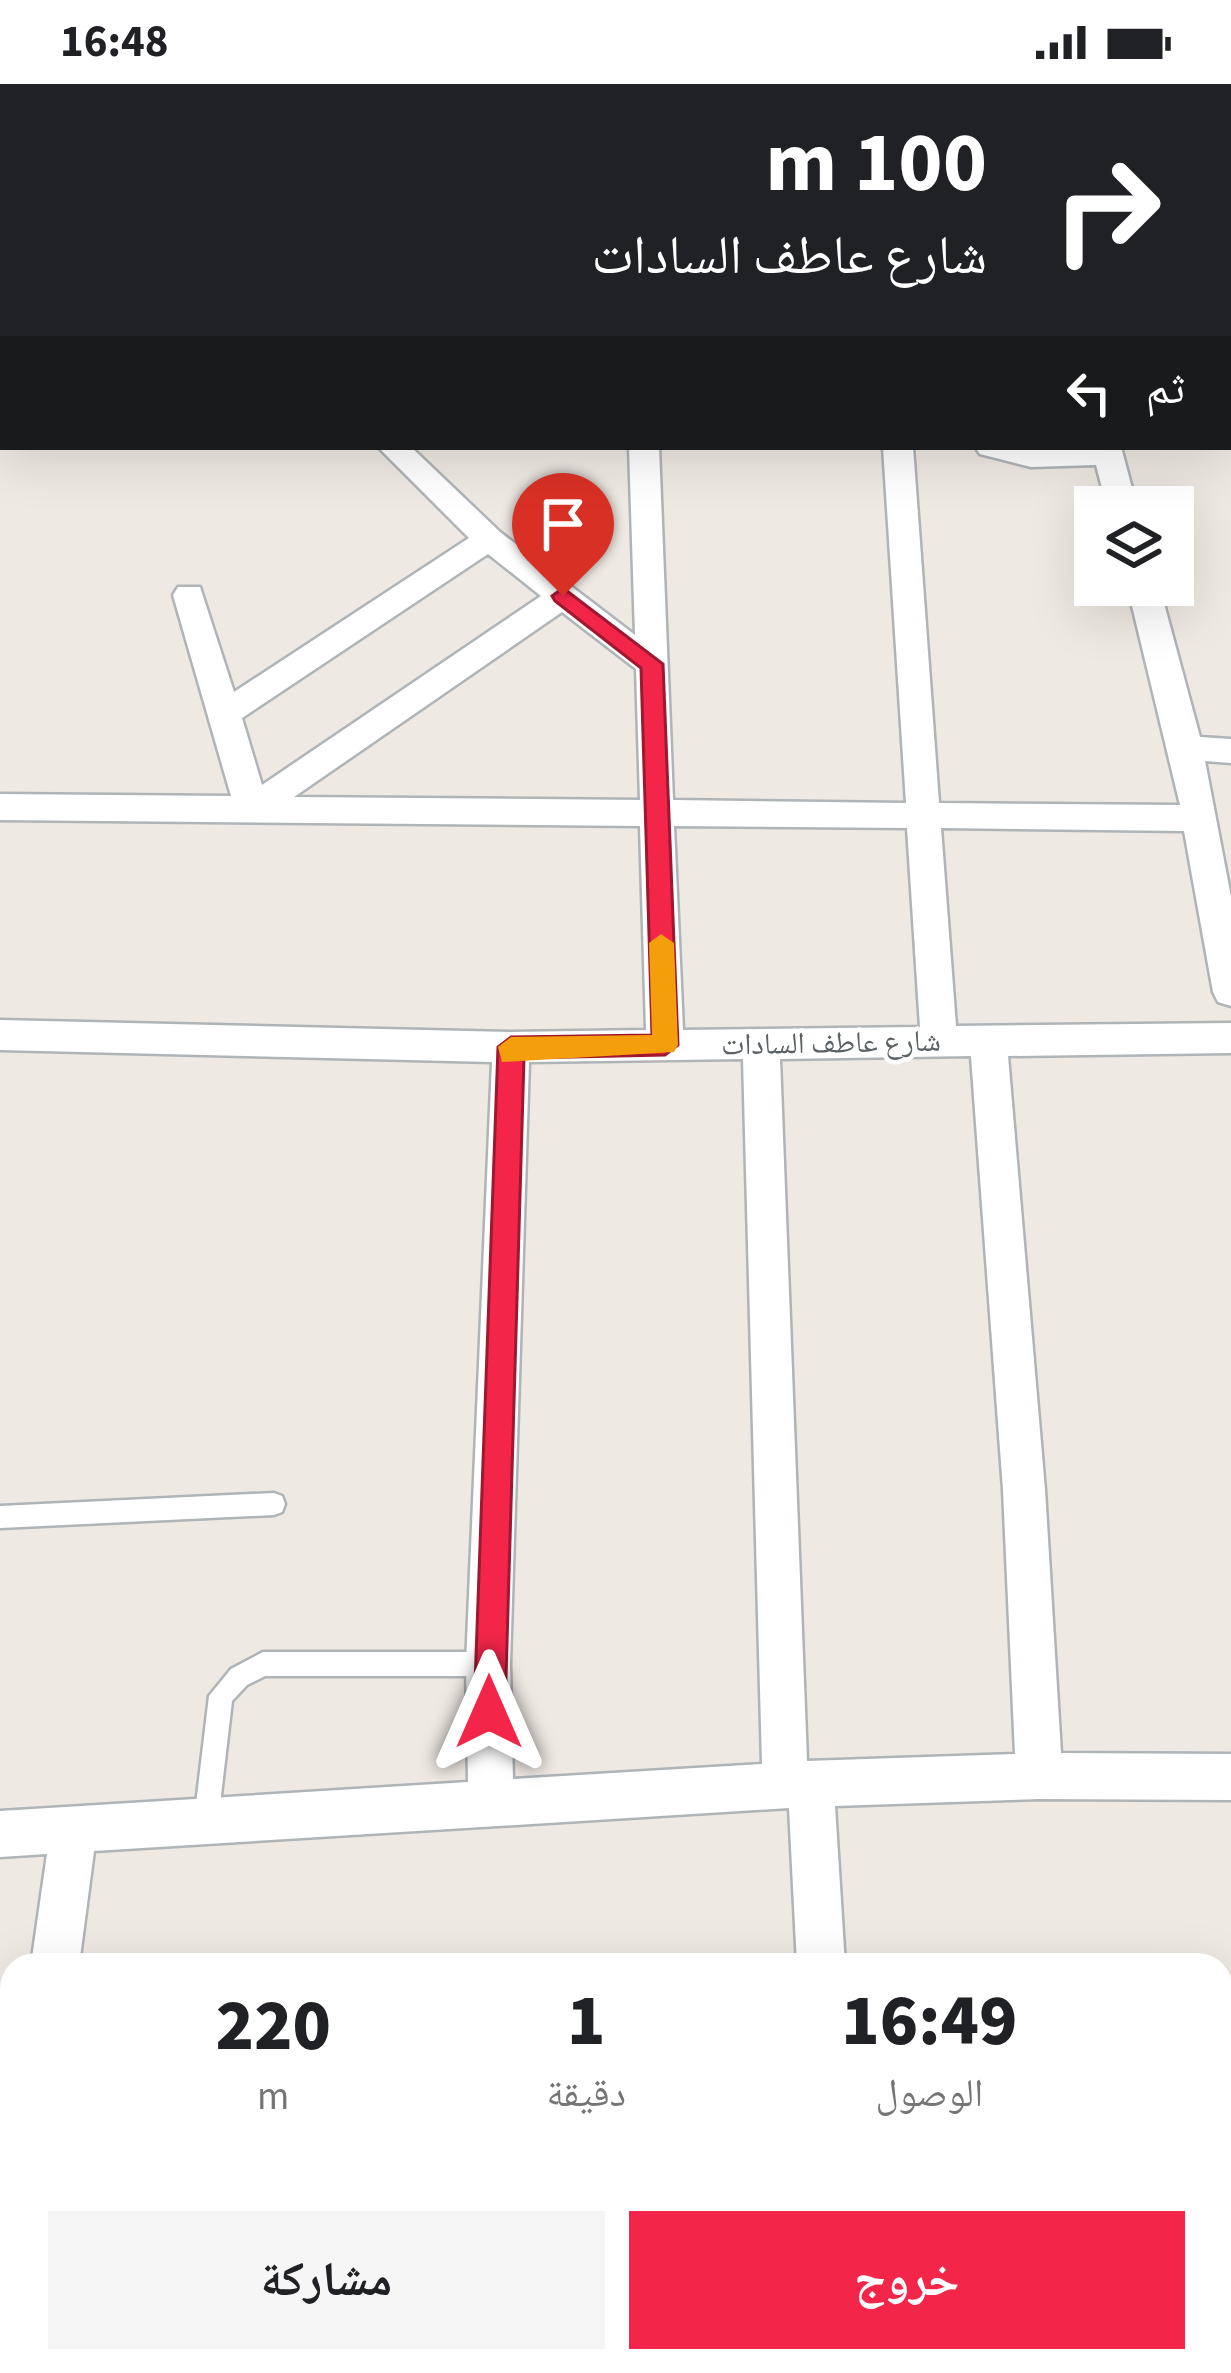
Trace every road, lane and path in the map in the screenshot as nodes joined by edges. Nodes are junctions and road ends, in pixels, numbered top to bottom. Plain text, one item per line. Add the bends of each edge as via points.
1 (396, 450) edge
2 (644, 450) edge
3 (898, 450) edge
4 (1002, 450) edge
5 (1107, 451) edge
6 (1116, 486) edge
7 (489, 539) junction
8 (189, 595) dead end
9 (563, 596) junction
10 (1149, 606) edge
11 (652, 664) junction
12 (224, 714) junction
13 (1186, 748) junction
14 (1231, 751) edge
15 (0, 807) edge
16 (252, 809) junction
17 (657, 813) junction
18 (924, 816) junction
19 (1198, 818) junction
20 (1231, 992) edge
21 (0, 1035) edge
22 (1231, 1038) edge
23 (988, 1040) junction
24 (939, 1041) junction
25 (665, 1045) junction
26 (761, 1046) junction
27 (511, 1047) junction
28 (274, 1504) dead end
29 (0, 1517) edge
30 (488, 1664) junction
31 (1039, 1775) junction
32 (1231, 1777) edge
33 (798, 1785) junction
34 (491, 1807) junction
35 (206, 1821) junction
36 (74, 1829) junction
37 (0, 1834) edge
38 (57, 1953) edge
39 (819, 1953) edge

1 - 7 street
2 - 11 street
3 - 18 street
4 - 5 street via 1031,457
5 - 6 street
7 - 9 street
7 - 12 street
8 - 12 street
9 - 11 street
9 - 16 street
10 - 13 street
11 - 17 street
12 - 16 street
13 - 14 street
13 - 19 street
15 - 16 street
16 - 17 street
17 - 18 street
17 - 25 street
18 - 19 street
18 - 24 street
19 - 20 street
21 - 27 street, شارع عاطف السادات
22 - 23 street, شارع عاطف السادات
23 - 24 street, شارع عاطف السادات
23 - 31 street
24 - 26 street, شارع عاطف السادات
25 - 26 street, شارع عاطف السادات
25 - 27 street, شارع عاطف السادات
26 - 33 street
27 - 30 street
28 - 29 lane
30 - 34 street
30 - 35 lane via 263,1664 238,1677 221,1696
31 - 32 street
31 - 33 street
33 - 34 street
33 - 39 street
34 - 35 street
35 - 36 street
36 - 37 street
36 - 38 street

